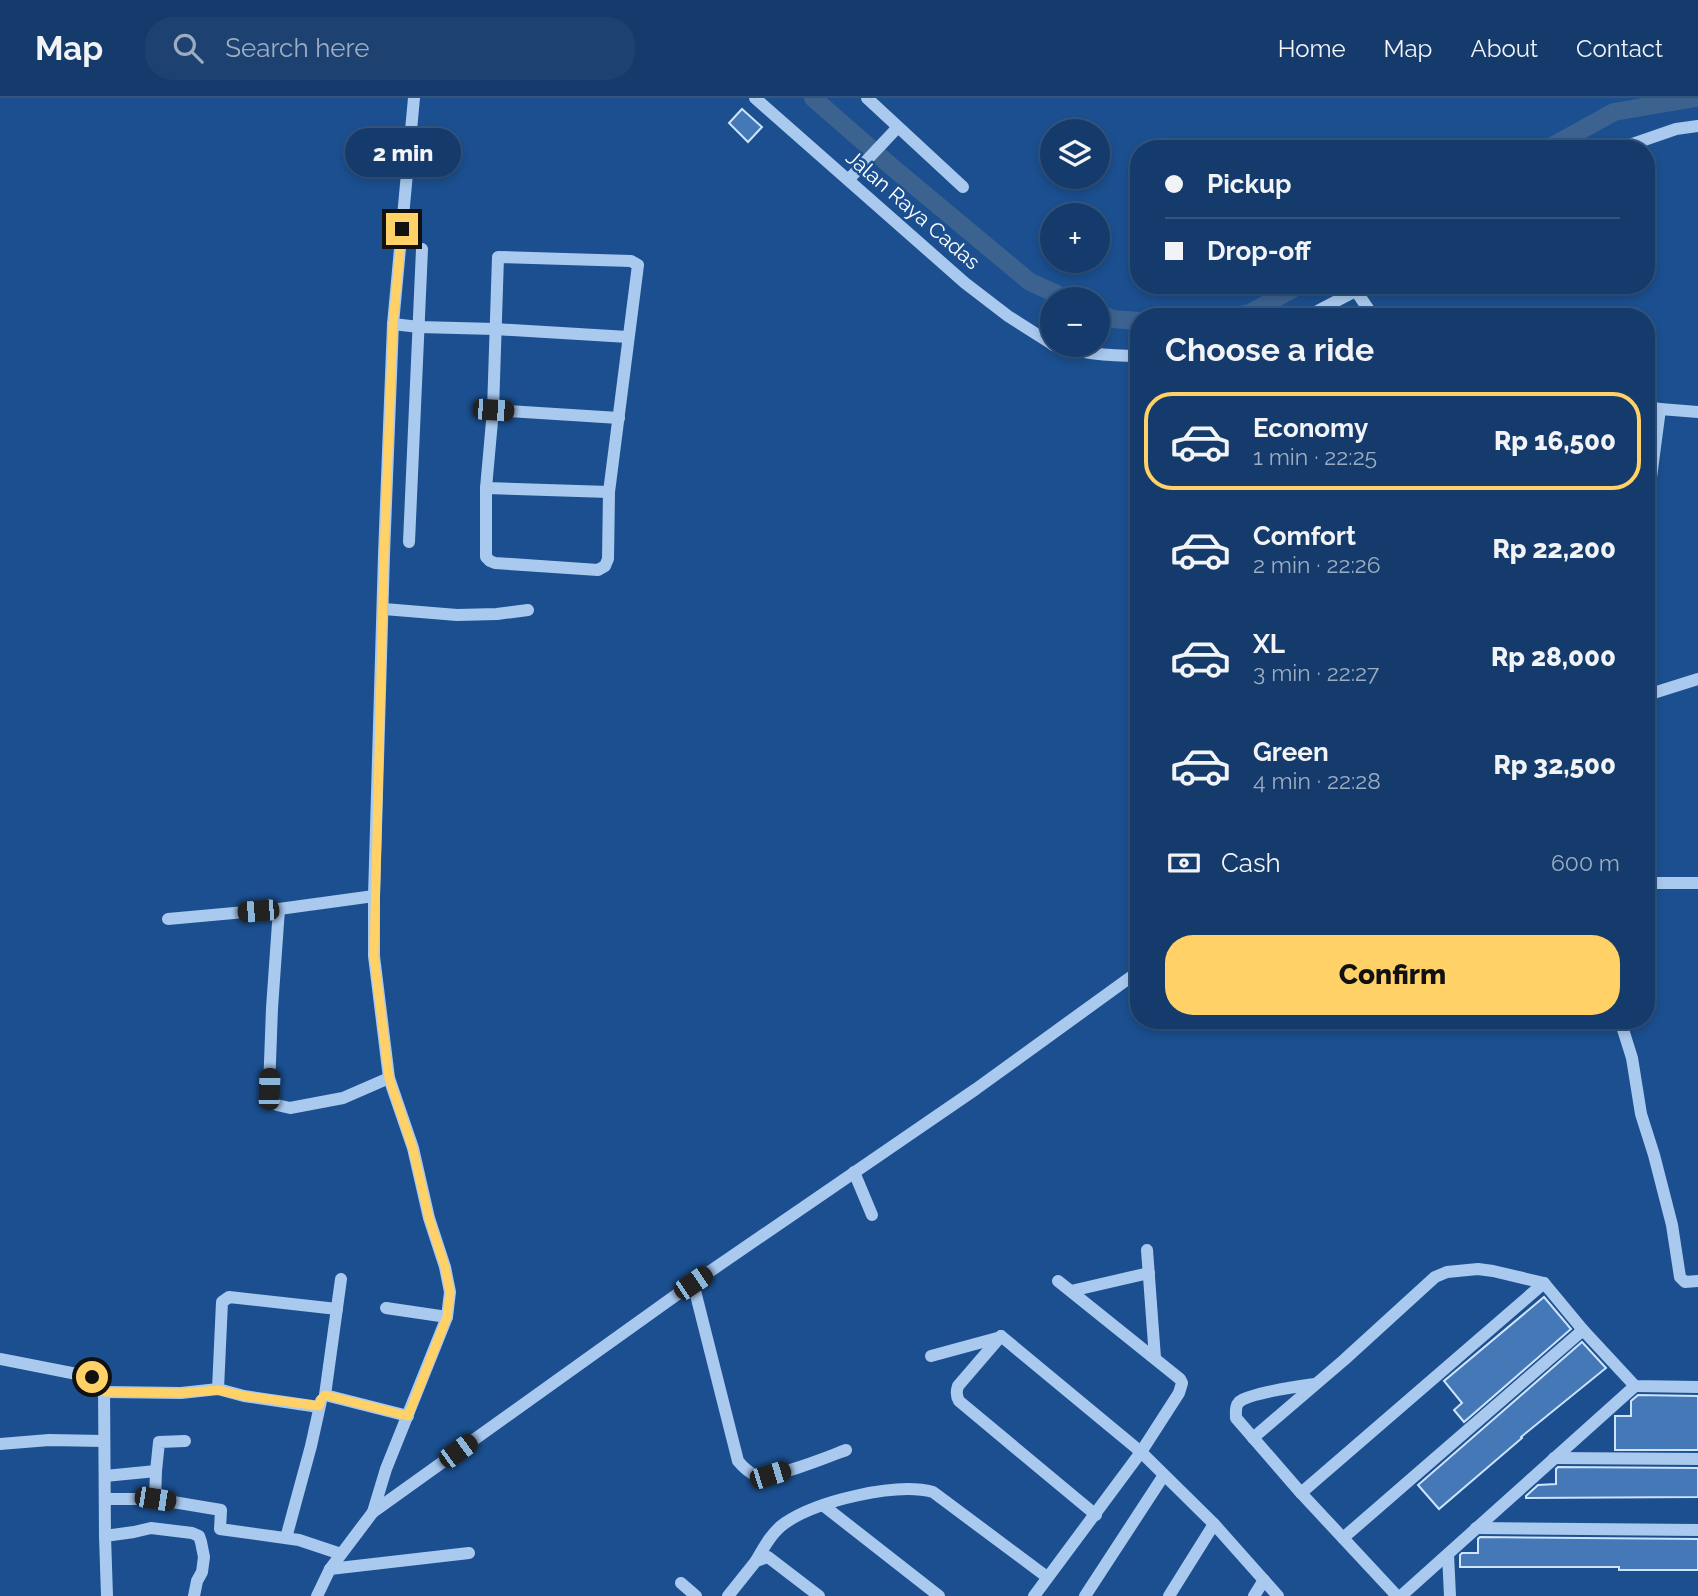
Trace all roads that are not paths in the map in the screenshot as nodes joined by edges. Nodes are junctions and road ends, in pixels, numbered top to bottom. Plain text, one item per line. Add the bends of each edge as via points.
1 (414, 98) edge
2 (755, 98) edge
3 (867, 98) edge
4 (1698, 126) edge
5 (895, 130) junction
6 (1644, 140) edge
7 (849, 179) junction
8 (962, 187) dead end
9 (422, 249) dead end
10 (1350, 294) edge
11 (1323, 308) edge
12 (393, 324) junction
13 (419, 327) junction
14 (495, 329) junction
15 (1040, 336) edge
16 (628, 337) junction
17 (1110, 355) edge
18 (1130, 356) edge
19 (1655, 407) edge
20 (493, 410) junction
21 (1698, 412) edge
22 (619, 418) junction
23 (486, 488) junction
24 (609, 492) junction
25 (409, 541) dead end
26 (384, 609) junction
27 (527, 610) dead end
28 (1698, 679) edge
29 (1655, 692) edge
30 (1655, 883) edge
31 (1698, 883) edge
32 (374, 896) junction
33 (279, 909) junction
34 (168, 919) dead end
35 (1130, 978) edge
36 (1622, 1029) edge
37 (389, 1078) junction
38 (854, 1172) junction
39 (873, 1214) dead end
40 (1147, 1250) dead end
41 (1149, 1273) junction
42 (341, 1279) dead end
43 (1058, 1281) dead end
44 (1698, 1281) edge
45 (693, 1283) junction
46 (1544, 1283) junction
47 (1071, 1291) junction
48 (386, 1308) dead end
49 (337, 1309) junction
50 (447, 1317) junction
51 (1583, 1330) junction
52 (1001, 1336) junction
53 (931, 1356) dead end
54 (1155, 1358) junction
55 (0, 1359) edge
56 (1317, 1383) junction
57 (1635, 1386) junction
58 (1698, 1387) edge
59 (218, 1390) junction
60 (105, 1392) junction
61 (322, 1401) junction
62 (408, 1416) junction
63 (1253, 1438) junction
64 (104, 1441) junction
65 (185, 1441) dead end
66 (0, 1444) edge
67 (846, 1450) dead end
68 (1141, 1452) junction
69 (1554, 1458) junction
70 (1698, 1459) edge
71 (156, 1471) junction
72 (1164, 1475) junction
73 (105, 1476) junction
74 (1301, 1493) junction
75 (105, 1499) junction
76 (155, 1499) junction
77 (824, 1506) junction
78 (373, 1512) junction
79 (1096, 1515) junction
80 (1214, 1524) junction
81 (1476, 1528) junction
82 (1698, 1530) edge
83 (105, 1536) junction
84 (286, 1538) junction
85 (1343, 1538) junction
86 (468, 1553) dead end
87 (341, 1554) junction
88 (1448, 1554) junction
89 (756, 1562) junction
90 (330, 1569) junction
91 (1047, 1577) junction
92 (1264, 1580) junction
93 (681, 1583) dead end
94 (107, 1596) edge
95 (194, 1596) edge
96 (317, 1596) edge
97 (696, 1596) edge
98 (728, 1596) edge
99 (818, 1596) edge
100 (939, 1596) edge
101 (1034, 1596) edge
102 (1085, 1596) edge
103 (1169, 1596) edge
104 (1254, 1596) edge
105 (1278, 1596) edge
106 (1399, 1596) edge
107 (1450, 1596) edge

1 - 12 street
2 - 7 street, Jalan Raya Cadas
3 - 5 street
4 - 6 street
5 - 7 street
5 - 8 street
7 - 15 street, Jalan Raya Cadas via 965,283
9 - 13 street
10 - 11 street
12 - 13 street
12 - 26 street
13 - 14 street
13 - 25 street
14 - 16 street
14 - 16 street via 498,257 625,261 636,262 638,270
14 - 20 street
16 - 22 street
17 - 18 street, Jalan Raya Cadas
19 - 21 street
20 - 22 street
20 - 23 street
22 - 24 street
23 - 24 street
23 - 24 street via 485,550 490,561 598,570 608,559
26 - 27 street via 457,615
26 - 32 street
28 - 29 street
30 - 31 street
32 - 33 street
32 - 37 street via 374,956
33 - 34 street
33 - 37 street via 272,1099 289,1108 343,1098
35 - 38 street
36 - 44 street via 1672,1224 1680,1277 1685,1282
37 - 50 street via 445,1267 450,1292
38 - 39 street
38 - 45 street
40 - 41 street
41 - 47 street
41 - 54 street
42 - 49 street
43 - 47 street
45 - 67 street via 738,1461 745,1469 770,1475
45 - 78 street
46 - 51 street
46 - 56 street via 1478,1269 1447,1272
46 - 74 street
47 - 54 street
48 - 50 street
49 - 59 street via 225,1299
49 - 61 street
50 - 62 street
51 - 57 street
51 - 85 street
52 - 53 street
52 - 68 street
52 - 79 street via 958,1386 959,1401
54 - 68 street via 1180,1379 1181,1387
55 - 60 street via 92,1377 102,1383
56 - 63 street
56 - 63 street via 1240,1401 1236,1418
57 - 58 street
57 - 69 street
59 - 60 street
59 - 61 street
60 - 64 street
61 - 62 street
61 - 84 street
62 - 78 street
63 - 74 street
64 - 66 street
64 - 73 street
65 - 71 street via 159,1441
68 - 72 street
68 - 79 street
69 - 70 street
69 - 81 street
71 - 73 street
71 - 76 street
72 - 80 street
72 - 102 street
73 - 75 street
74 - 85 street
75 - 76 street
75 - 83 street
76 - 84 street via 221,1510 220,1529
77 - 89 street via 783,1524
77 - 91 street via 894,1489 933,1492
77 - 100 street
78 - 87 street
79 - 91 street
80 - 92 street
80 - 103 street
81 - 82 street
81 - 88 street
83 - 94 street
83 - 95 street via 151,1528 199,1536 204,1558
84 - 87 street
85 - 106 street
86 - 90 street
87 - 90 street
88 - 106 street
88 - 107 street
89 - 98 street
89 - 99 street via 773,1559
90 - 96 street
91 - 101 street
92 - 104 street
92 - 105 street
93 - 97 street

